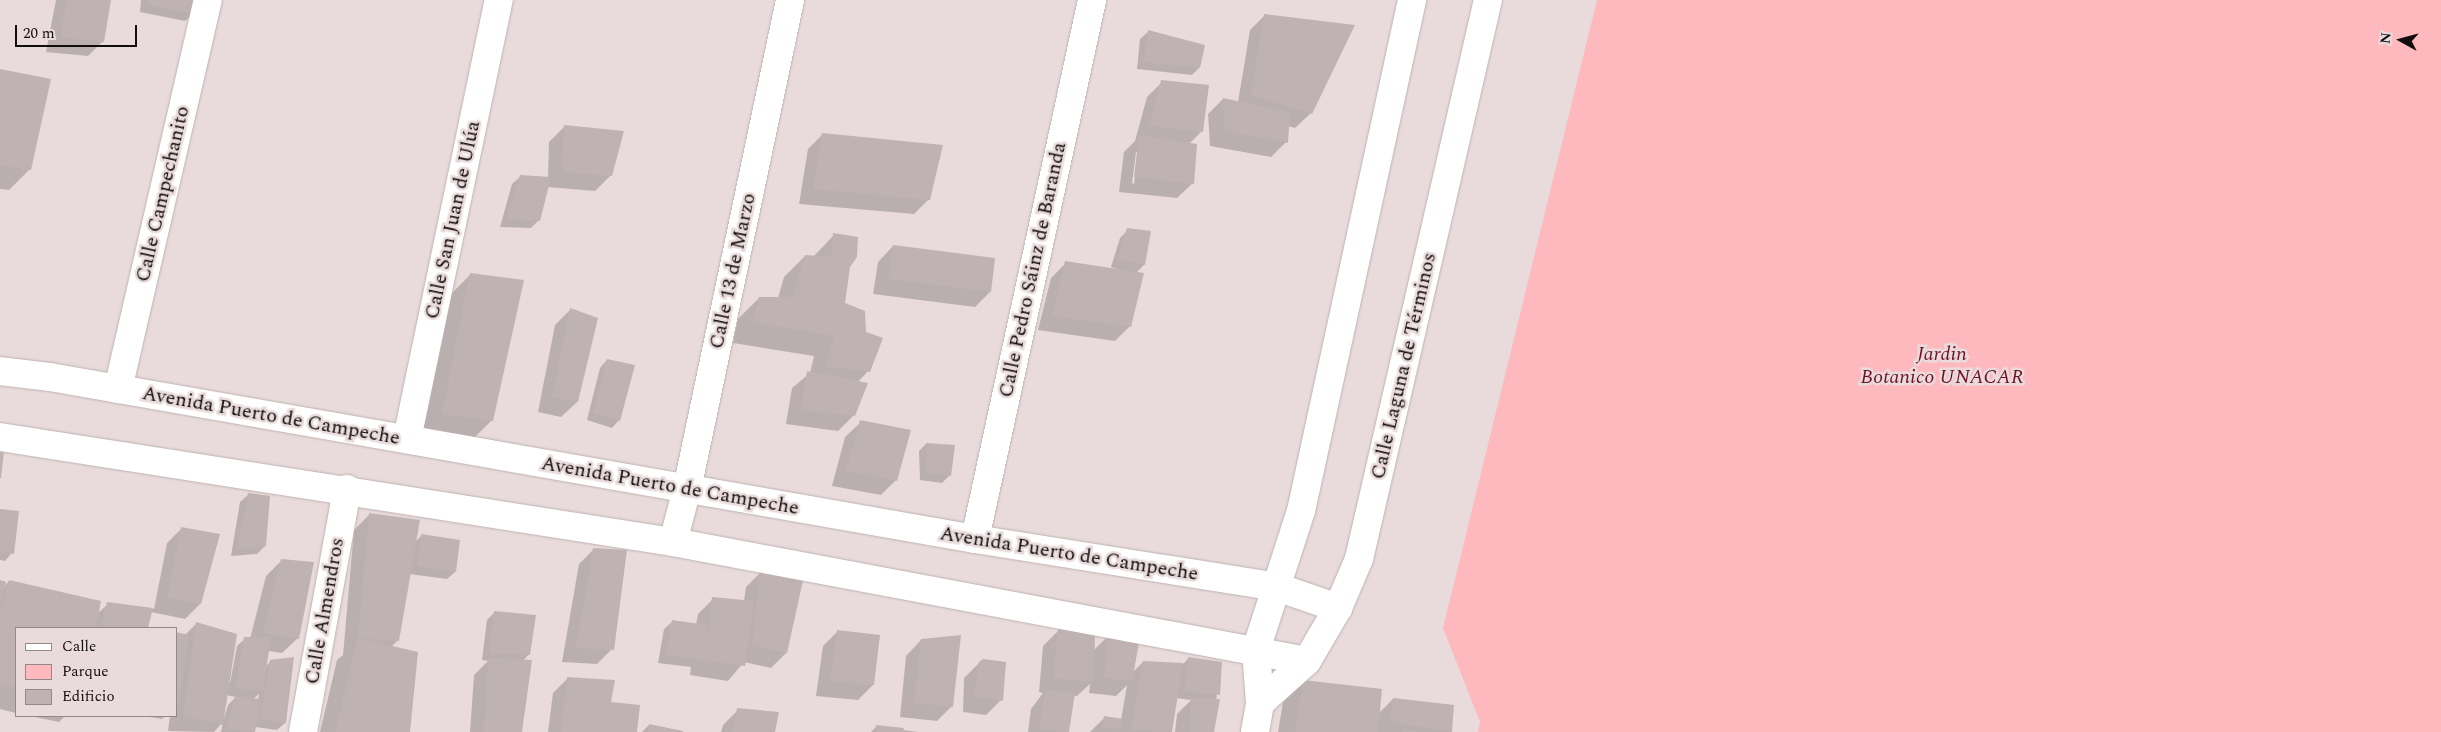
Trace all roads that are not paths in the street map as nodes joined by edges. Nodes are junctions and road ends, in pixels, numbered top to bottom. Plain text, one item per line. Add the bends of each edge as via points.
1 (208, 0) edge
2 (499, 0) edge
3 (790, 0) edge
4 (1092, 0) edge
5 (1412, 0) edge
6 (1488, 0) edge
7 (0, 371) edge
8 (118, 389) junction
9 (0, 436) edge
10 (406, 439) junction
11 (347, 489) junction
12 (687, 489) junction
13 (975, 539) junction
14 (672, 542) junction
15 (1277, 587) junction
16 (1338, 608) junction
17 (1256, 650) junction
18 (1307, 661) junction
19 (1260, 703) junction
20 (303, 732) edge
21 (1255, 732) edge

1 - 8 main road, Calle Campechanito
2 - 10 main road, Calle San Juan de Ulúa
3 - 12 main road, Calle 13 de Marzo
4 - 13 main road, Calle Pedro Sáinz de Baranda
5 - 15 main road via 1301,511
6 - 16 main road, Calle Laguna de Términos via 1359,559
7 - 8 main road, Avenida Puerto de Campeche
8 - 10 main road, Avenida Puerto de Campeche
9 - 11 main road
10 - 12 main road, Avenida Puerto de Campeche
11 - 14 main road
11 - 20 main road, Calle Almendros
12 - 13 main road, Avenida Puerto de Campeche
12 - 14 main road, Calle 13 de Marzo
13 - 15 main road, Avenida Puerto de Campeche
14 - 17 main road
15 - 16 main road, Avenida Puerto de Campeche
15 - 17 main road
16 - 18 main road, Calle Laguna de Términos
17 - 18 main road
17 - 19 main road
18 - 19 main road, Calle Laguna de Términos
19 - 21 main road

